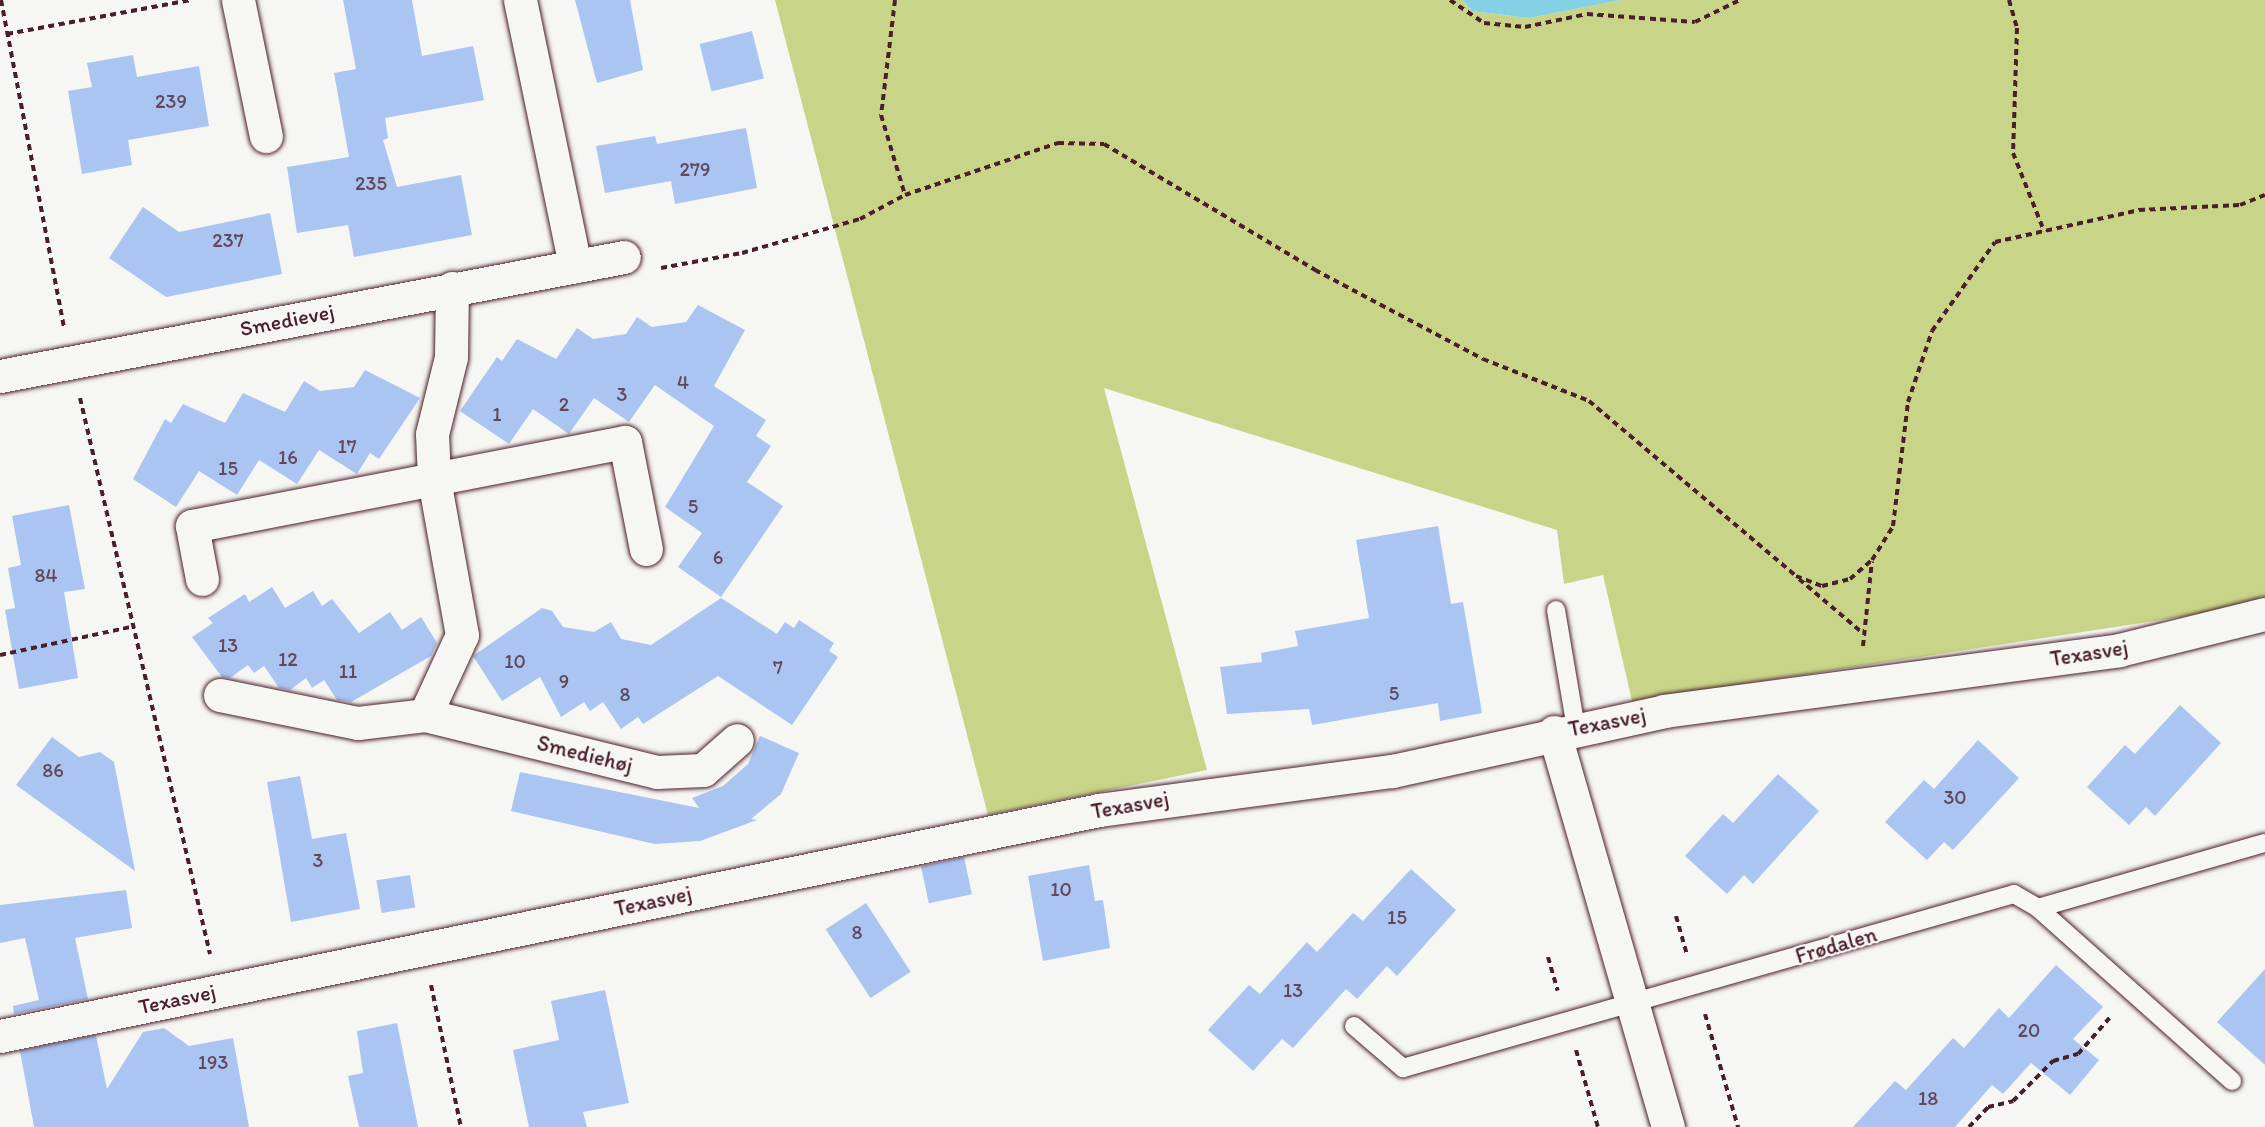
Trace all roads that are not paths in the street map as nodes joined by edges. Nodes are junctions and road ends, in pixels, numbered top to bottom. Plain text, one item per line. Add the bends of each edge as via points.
1 (238, 0) edge
2 (520, 0) edge
3 (266, 136) dead end
4 (624, 257) road end
5 (575, 266) junction
6 (453, 288) junction
7 (0, 376) edge
8 (434, 479) junction
9 (646, 549) dead end
10 (202, 579) dead end
11 (1556, 610) dead end
12 (2265, 614) edge
13 (220, 695) dead end
14 (425, 715) junction
15 (1565, 730) junction
16 (737, 740) dead end
17 (2265, 843) edge
18 (2038, 908) junction
19 (1632, 1003) junction
20 (1354, 1026) dead end
21 (0, 1036) edge
22 (2232, 1081) dead end
23 (1668, 1127) edge

1 - 3 street
2 - 5 street
4 - 5 street, Smedievej
5 - 6 street, Smedievej
6 - 7 street, Smedievej
6 - 8 street via 451,357 432,434
8 - 9 street via 625,442
8 - 10 street via 192,526
8 - 14 street via 462,635
11 - 15 lane
12 - 15 street, Texasvej via 2119,650
13 - 14 street, Smediehøj via 358,723
14 - 16 street, Smediehøj via 657,772 703,770
15 - 19 street
15 - 21 street, Texasvej via 1505,750 1392,771 1099,810
17 - 18 lane
18 - 19 lane, Frødalen via 2014,894
18 - 22 lane, Frødalen
19 - 20 lane, Frødalen via 1403,1068
19 - 23 street

